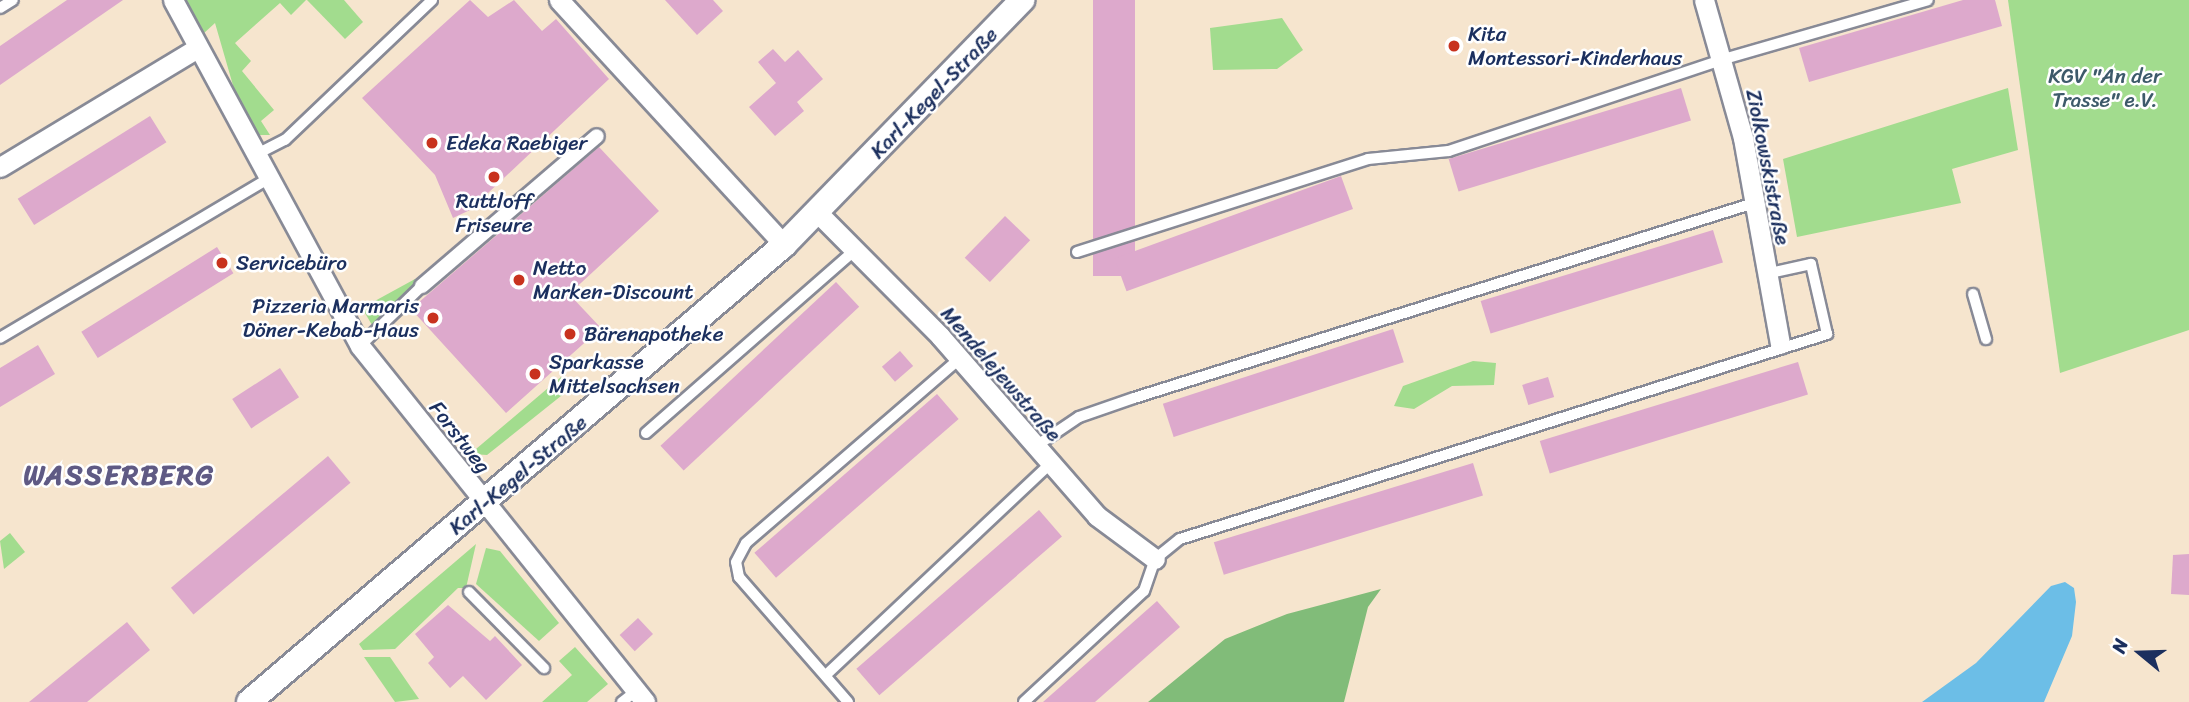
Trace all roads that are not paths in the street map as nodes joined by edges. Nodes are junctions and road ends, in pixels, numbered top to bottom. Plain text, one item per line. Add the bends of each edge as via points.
1 (13, 0) edge
2 (173, 0) edge
3 (432, 0) edge
4 (559, 0) edge
5 (1023, 0) edge
6 (1704, 0) edge
7 (1928, 0) edge
8 (0, 8) edge
9 (197, 48) junction
10 (1724, 59) junction
11 (597, 136) dead end
12 (255, 155) junction
13 (0, 167) edge
14 (268, 179) junction
15 (1754, 203) junction
16 (817, 212) junction
17 (785, 245) junction
18 (855, 250) junction
19 (1077, 252) dead end
20 (1765, 274) junction
21 (422, 286) joint
22 (1973, 294) dead end
23 (0, 338) edge
24 (1986, 339) dead end
25 (1780, 344) junction
26 (360, 346) junction
27 (959, 359) junction
28 (646, 433) dead end
29 (1036, 446) junction
30 (1050, 464) junction
31 (483, 503) junction
32 (1155, 559) junction
33 (469, 592) dead end
34 (544, 668) dead end
35 (826, 676) junction
36 (634, 698) edge
37 (249, 702) edge
38 (848, 702) edge
39 (1024, 702) edge

1 - 8 lane
2 - 9 street, Forstweg
3 - 12 lane via 285,140
4 - 17 street
5 - 16 street, Karl-Kegel-Straße
6 - 10 street, Ziolkowskistraße
7 - 10 lane
9 - 12 street, Forstweg
9 - 13 street
10 - 15 street, Ziolkowskistraße
10 - 19 lane via 1449,151 1368,159
11 - 21 street
12 - 14 street, Forstweg
14 - 23 lane
14 - 26 street, Forstweg
15 - 20 street, Ziolkowskistraße
15 - 29 lane via 1134,398 1079,417
16 - 17 street, Karl-Kegel-Straße
16 - 18 street, Mendelejewstraße
17 - 31 street, Karl-Kegel-Straße
18 - 27 street, Mendelejewstraße
18 - 28 lane
20 - 25 street, Ziolkowskistraße
20 - 25 lane via 1811,264 1827,334
21 - 26 lane
22 - 24 lane
25 - 32 lane via 1772,356 1180,539
26 - 31 street, Forstweg
27 - 29 street, Mendelejewstraße
27 - 35 lane via 746,543 736,562 739,577
29 - 30 street, Mendelejewstraße
30 - 32 street, Mendelejewstraße via 1097,516
30 - 35 lane
31 - 36 street, Forstweg
31 - 37 street, Karl-Kegel-Straße
32 - 39 lane via 1144,592
33 - 34 lane
35 - 38 lane

